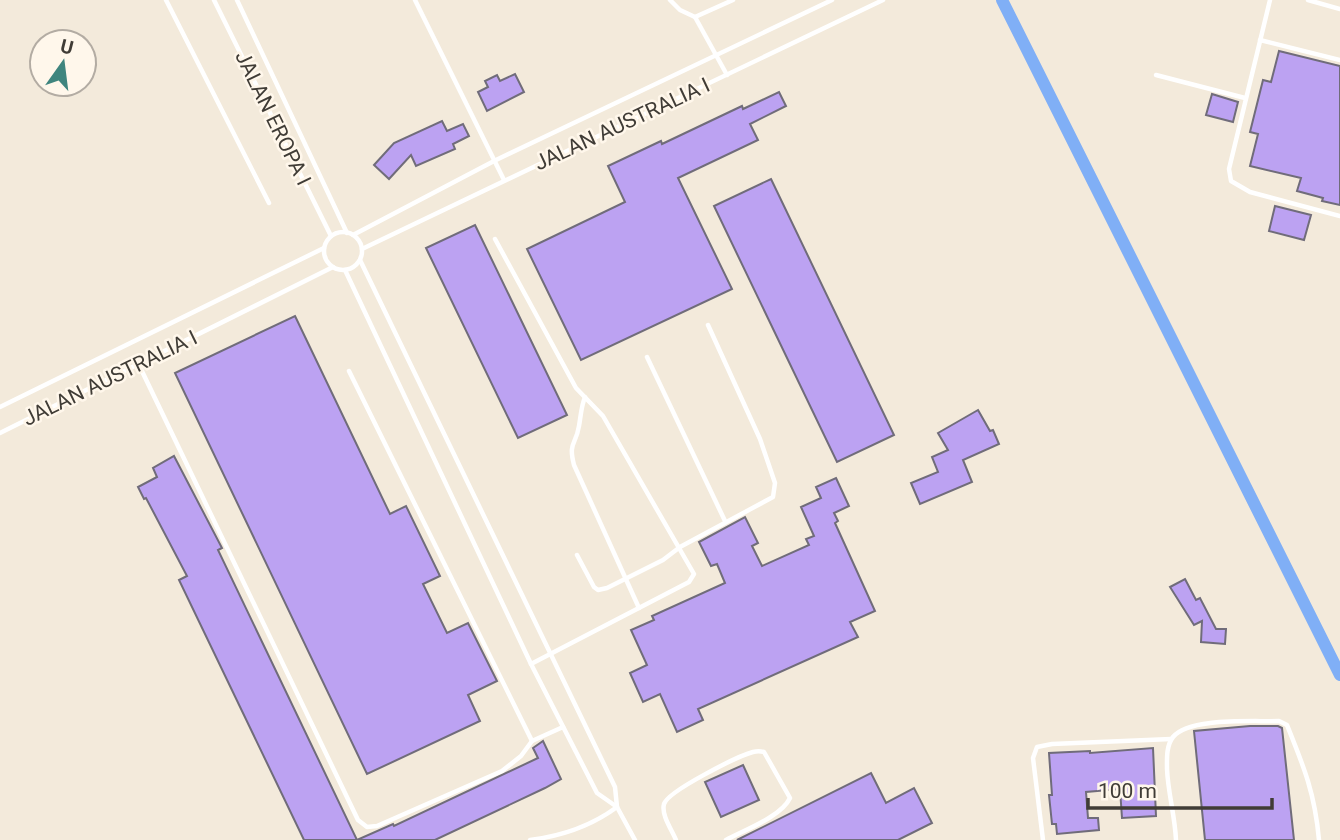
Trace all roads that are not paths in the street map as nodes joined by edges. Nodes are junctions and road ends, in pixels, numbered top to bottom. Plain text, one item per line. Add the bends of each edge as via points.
1 (166, 0) edge
2 (214, 0) edge
3 (237, 0) edge
4 (415, 0) edge
5 (670, 0) edge
6 (733, 0) edge
7 (832, 0) edge
8 (883, 0) edge
9 (1270, 0) edge
10 (1308, 0) edge
11 (1340, 9) edge
12 (695, 17) junction
13 (1260, 40) junction
14 (717, 56) junction
15 (1340, 60) edge
16 (727, 75) junction
17 (1156, 75) dead end
18 (1245, 98) junction
19 (496, 160) junction
20 (504, 180) junction
21 (269, 203) dead end
22 (1340, 216) edge
23 (347, 233) junction
24 (353, 235) junction
25 (331, 236) junction
26 (495, 239) dead end
27 (324, 248) junction
28 (362, 249) junction
29 (360, 260) junction
30 (333, 267) junction
31 (345, 270) junction
32 (708, 325) dead end
33 (647, 357) dead end
34 (139, 365) junction
35 (349, 371) dead end
36 (585, 397) junction
37 (0, 407) edge
38 (0, 433) edge
39 (726, 521) junction
40 (680, 547) junction
41 (577, 555) dead end
42 (627, 580) junction
43 (639, 608) junction
44 (550, 654) junction
45 (531, 664) junction
46 (563, 727) junction
47 (1171, 739) junction
48 (531, 741) junction
49 (617, 807) junction
50 (530, 840) edge
51 (635, 840) edge
52 (676, 840) edge
53 (726, 840) edge
54 (1043, 840) edge
55 (1176, 840) edge
56 (1319, 840) edge

1 - 21 lane
2 - 25 lane, JALAN EROPA I
3 - 23 lane, JALAN EROPA I
4 - 19 lane
5 - 12 lane
6 - 12 lane
7 - 14 lane, JALAN AUSTRALIA I
8 - 16 lane, JALAN AUSTRALIA I
9 - 13 lane
10 - 11 lane
12 - 14 lane
13 - 15 lane
13 - 18 lane
14 - 16 lane
14 - 19 lane, JALAN AUSTRALIA I
16 - 20 lane, JALAN AUSTRALIA I
17 - 18 lane
18 - 22 lane via 1229,169 1231,181 1250,192
19 - 20 lane
19 - 24 lane, JALAN AUSTRALIA I
20 - 28 lane, JALAN AUSTRALIA I
23 - 24 lane
23 - 25 lane
24 - 28 lane
25 - 27 lane
26 - 36 lane
27 - 30 lane
27 - 37 lane, JALAN AUSTRALIA I
28 - 29 lane
29 - 31 lane
29 - 44 lane
30 - 31 lane
30 - 34 lane, JALAN AUSTRALIA I
31 - 45 lane
32 - 39 lane via 775,483 773,497
33 - 39 lane
34 - 38 lane, JALAN AUSTRALIA I
34 - 48 lane via 358,820 367,827 377,826 502,771
35 - 48 lane
36 - 40 lane via 603,416
36 - 42 lane via 570,450
39 - 40 lane
40 - 42 lane
40 - 43 lane via 693,578
41 - 42 lane via 598,590
42 - 43 lane
43 - 44 lane
44 - 45 lane
44 - 49 lane via 615,787
45 - 46 lane
46 - 48 lane
46 - 49 lane via 597,793
47 - 54 lane via 1037,747 1033,758
47 - 55 lane via 1167,771
47 - 56 lane via 1182,729 1202,724 1279,721 1287,725 1307,773
49 - 50 lane via 575,831
49 - 51 lane
52 - 53 lane via 664,813 667,796 744,755 764,752 790,799 778,812

